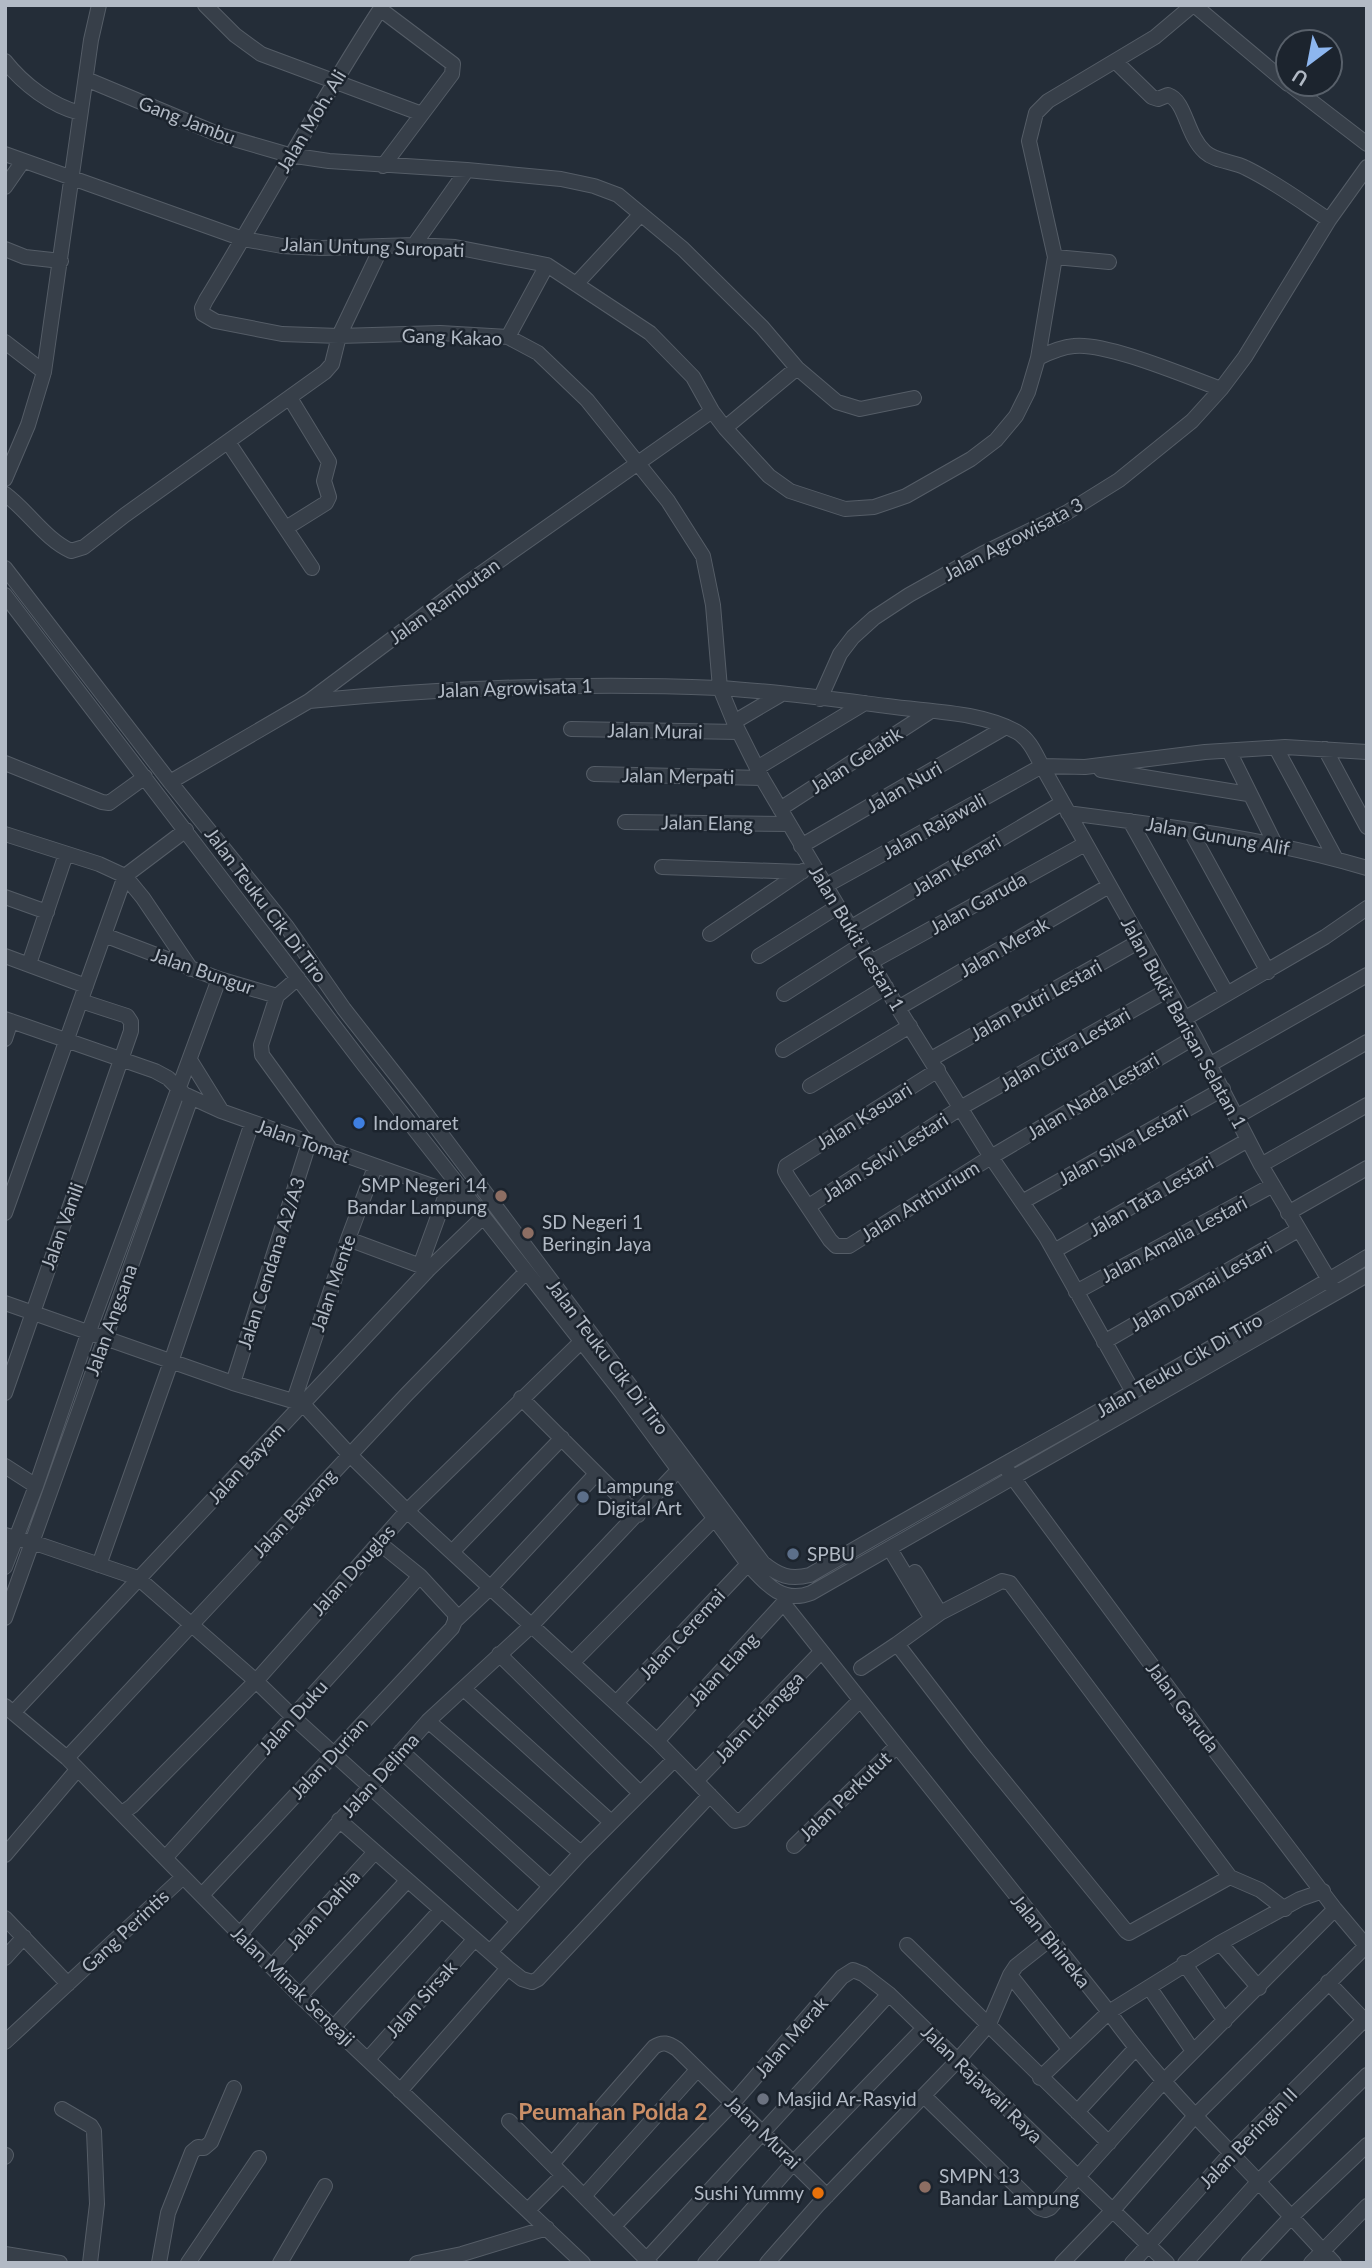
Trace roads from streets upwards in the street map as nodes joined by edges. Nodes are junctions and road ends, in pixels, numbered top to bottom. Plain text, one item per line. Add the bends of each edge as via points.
1 (99, 5) edge
2 (205, 5) edge
3 (1193, 5) edge
4 (382, 7) edge
5 (5, 61) edge
6 (1116, 62) junction
7 (1274, 72) edge
8 (86, 79) junction
9 (334, 82) junction
10 (1306, 98) edge
11 (80, 113) junction
12 (422, 114) junction
13 (1367, 144) edge
14 (5, 154) edge
15 (289, 155) junction
16 (23, 161) junction
17 (383, 166) junction
18 (1367, 167) edge
19 (467, 170) junction
20 (73, 180) junction
21 (5, 187) edge
22 (641, 214) junction
23 (1329, 220) junction
24 (243, 239) junction
25 (382, 246) junction
26 (414, 246) junction
27 (5, 249) edge
28 (1055, 257) junction
29 (61, 261) junction
30 (1109, 262) dead end
31 (547, 265) junction
32 (577, 283) junction
33 (338, 336) junction
34 (508, 337) junction
35 (5, 342) edge
36 (1038, 358) junction
37 (797, 368) junction
38 (44, 372) junction
39 (1221, 388) junction
40 (290, 398) junction
41 (914, 398) dead end
42 (712, 411) junction
43 (725, 428) junction
44 (228, 442) junction
45 (639, 464) junction
46 (5, 479) edge
47 (5, 494) edge
48 (286, 528) junction
49 (5, 568) edge
50 (312, 568) dead end
51 (5, 595) edge
52 (96, 684) junction
53 (720, 688) junction
54 (82, 695) junction
55 (780, 695) junction
56 (820, 699) junction
57 (309, 701) junction
58 (865, 703) junction
59 (931, 711) junction
60 (122, 719) junction
61 (737, 727) junction
62 (1006, 727) junction
63 (108, 729) junction
64 (571, 729) dead end
65 (1276, 748) junction
66 (1325, 749) junction
67 (1229, 751) junction
68 (1367, 752) edge
69 (5, 763) edge
70 (1042, 766) junction
71 (1085, 767) junction
72 (760, 773) junction
73 (594, 774) dead end
74 (145, 777) junction
75 (170, 782) junction
76 (1248, 794) junction
77 (1065, 808) junction
78 (780, 809) junction
79 (1130, 821) junction
80 (625, 822) dead end
81 (789, 824) junction
82 (1367, 827) edge
83 (1190, 830) junction
84 (183, 832) junction
85 (5, 834) edge
86 (1086, 844) junction
87 (802, 846) junction
88 (1276, 846) junction
89 (66, 854) junction
90 (1336, 859) junction
91 (662, 867) dead end
92 (1367, 868) edge
93 (808, 870) junction
94 (125, 876) junction
95 (825, 886) junction
96 (1109, 886) junction
97 (5, 897) edge
98 (837, 907) junction
99 (1367, 908) edge
100 (47, 912) junction
101 (850, 928) junction
102 (710, 934) dead end
103 (104, 936) junction
104 (1140, 941) junction
105 (861, 945) junction
106 (5, 956) edge
107 (760, 956) dead end
108 (871, 962) junction
109 (29, 964) junction
110 (191, 969) junction
111 (1268, 972) junction
112 (1367, 975) edge
113 (219, 979) junction
114 (297, 980) junction
115 (86, 986) junction
116 (886, 987) junction
117 (1168, 990) junction
118 (784, 994) dead end
119 (1227, 994) junction
120 (277, 996) junction
121 (81, 1001) junction
122 (898, 1007) junction
123 (344, 1009) junction
124 (1184, 1019) junction
125 (8, 1020) edge
126 (333, 1024) junction
127 (910, 1026) junction
128 (1195, 1037) junction
129 (5, 1038) edge
130 (67, 1042) junction
131 (1367, 1042) edge
132 (783, 1050) dead end
133 (122, 1060) junction
134 (190, 1060) junction
135 (935, 1065) junction
136 (1209, 1065) junction
137 (810, 1086) dead end
138 (1223, 1089) junction
139 (184, 1094) junction
140 (1367, 1105) edge
141 (962, 1107) junction
142 (221, 1111) junction
143 (1236, 1117) junction
144 (252, 1123) junction
145 (1248, 1140) junction
146 (309, 1143) junction
147 (332, 1151) junction
148 (991, 1157) junction
149 (465, 1165) junction
150 (1261, 1165) junction
151 (376, 1167) junction
152 (1367, 1168) edge
153 (451, 1175) junction
154 (1272, 1185) junction
155 (447, 1192) junction
156 (470, 1200) junction
157 (1022, 1202) junction
158 (809, 1206) junction
159 (5, 1213) edge
160 (1288, 1213) junction
161 (483, 1217) junction
162 (1298, 1230) junction
163 (348, 1238) junction
164 (1054, 1251) junction
165 (1367, 1257) edge
166 (425, 1268) junction
167 (526, 1272) junction
168 (1367, 1275) edge
169 (1328, 1280) junction
170 (1076, 1292) junction
171 (1338, 1292) junction
172 (5, 1303) edge
173 (32, 1311) junction
174 (89, 1331) junction
175 (105, 1336) junction
176 (586, 1337) junction
177 (1104, 1342) junction
178 (171, 1362) junction
179 (233, 1383) junction
180 (5, 1392) edge
181 (1133, 1392) junction
182 (521, 1398) junction
183 (298, 1402) junction
184 (562, 1438) junction
185 (349, 1454) junction
186 (5, 1465) edge
187 (683, 1466) junction
188 (1007, 1470) junction
189 (596, 1474) junction
190 (36, 1486) junction
191 (407, 1511) junction
192 (638, 1515) junction
193 (715, 1519) junction
194 (10, 1537) edge
195 (32, 1542) junction
196 (377, 1542) junction
197 (894, 1547) junction
198 (453, 1551) junction
199 (748, 1564) junction
200 (99, 1565) junction
201 (5, 1567) edge
202 (420, 1576) junction
203 (138, 1578) junction
204 (491, 1587) junction
205 (787, 1600) junction
206 (936, 1616) junction
207 (5, 1618) edge
208 (455, 1621) junction
209 (190, 1624) junction
210 (531, 1626) junction
211 (897, 1644) junction
212 (821, 1652) junction
213 (499, 1654) junction
214 (573, 1662) junction
215 (861, 1668) dead end
216 (256, 1681) junction
217 (464, 1689) junction
218 (859, 1701) junction
219 (616, 1703) junction
220 (9, 1709) edge
221 (293, 1717) junction
222 (428, 1721) junction
223 (657, 1741) junction
224 (897, 1746) junction
225 (401, 1751) junction
226 (333, 1754) junction
227 (67, 1758) junction
228 (674, 1760) junction
229 (77, 1770) junction
230 (696, 1781) junction
231 (369, 1787) junction
232 (640, 1793) junction
233 (709, 1795) junction
234 (122, 1813) junction
235 (339, 1820) junction
236 (611, 1822) junction
237 (794, 1846) dead end
238 (374, 1853) junction
239 (581, 1853) junction
240 (5, 1855) edge
241 (166, 1857) junction
242 (183, 1877) junction
243 (1230, 1877) junction
244 (407, 1881) junction
245 (550, 1886) junction
246 (1323, 1891) junction
247 (202, 1895) junction
248 (1284, 1909) junction
249 (1335, 1909) junction
250 (441, 1910) junction
251 (5, 1918) edge
252 (518, 1921) junction
253 (239, 1935) junction
254 (24, 1937) junction
255 (474, 1940) junction
256 (1049, 1940) junction
257 (1220, 1943) junction
258 (907, 1945) dead end
259 (1366, 1947) edge
260 (490, 1952) junction
261 (5, 1958) edge
262 (1184, 1964) junction
263 (272, 1966) junction
264 (508, 1968) junction
265 (853, 1970) joint
266 (1010, 1975) junction
267 (1328, 1982) junction
268 (68, 1984) junction
269 (1149, 1987) junction
270 (1259, 1988) junction
271 (889, 1994) junction
272 (300, 1996) junction
273 (1109, 2012) junction
274 (1366, 2020) edge
275 (1225, 2021) junction
276 (989, 2024) junction
277 (334, 2027) junction
278 (924, 2028) junction
279 (5, 2042) edge
280 (1069, 2049) junction
281 (1135, 2049) junction
282 (1194, 2051) junction
283 (368, 2059) junction
284 (957, 2061) junction
285 (698, 2070) junction
286 (1367, 2075) edge
287 (1040, 2078) junction
288 (1163, 2082) junction
289 (233, 2088) dead end
290 (400, 2091) junction
291 (924, 2096) junction
292 (733, 2102) junction
293 (62, 2109) dead end
294 (1077, 2112) junction
295 (1194, 2117) junction
296 (509, 2121) dead end
297 (763, 2134) junction
298 (1109, 2143) junction
299 (1367, 2145) edge
300 (1231, 2153) junction
301 (259, 2158) dead end
302 (794, 2162) junction
303 (552, 2164) junction
304 (563, 2175) junction
305 (1078, 2178) junction
306 (1258, 2182) junction
307 (325, 2186) dead end
308 (584, 2196) junction
309 (827, 2196) junction
310 (1367, 2206) edge
311 (528, 2210) junction
312 (1112, 2210) junction
313 (1292, 2217) junction
314 (614, 2226) junction
315 (547, 2228) junction
316 (1148, 2245) junction
317 (1323, 2251) junction
318 (5, 2254) edge
319 (464, 2258) edge
320 (648, 2261) edge
321 (60, 2263) edge
322 (90, 2263) edge
323 (159, 2263) edge
324 (188, 2263) edge
325 (280, 2263) edge
326 (417, 2263) edge
327 (583, 2263) edge
328 (705, 2263) edge
329 (767, 2263) edge
330 (1062, 2263) edge
331 (1132, 2263) edge
332 (1167, 2263) edge
333 (1185, 2263) edge
334 (1248, 2263) edge
335 (1311, 2263) edge
336 (1334, 2263) edge

1 - 8 street
2 - 9 street via 261,54
3 - 6 street
3 - 7 street
4 - 9 street, Jalan Moh. Ali
4 - 12 street via 453,64 452,74
5 - 11 street via 64,109
6 - 23 street via 1147,94 1158,99 1168,95 1180,102 1189,132 1209,155 1256,173
6 - 28 street via 1048,101 1036,113 1030,130
8 - 11 street
8 - 15 street, Gang Jambu via 220,135
9 - 12 street
9 - 15 street, Jalan Moh. Ali
10 - 13 street
11 - 20 street
12 - 17 street
14 - 16 street, Jalan Untung Suropati
15 - 17 street, Gang Jambu
15 - 24 street, Jalan Moh. Ali
16 - 20 street, Jalan Untung Suropati
16 - 21 street
17 - 19 street, Gang Jambu
18 - 23 street, Jalan Agrowisata 3
19 - 22 street, Gang Jambu via 593,186 618,195
19 - 26 street
20 - 24 street, Jalan Untung Suropati
20 - 29 street
22 - 32 street
22 - 37 street, Gang Jambu via 693,258
23 - 39 street, Jalan Agrowisata 3
24 - 25 street, Jalan Untung Suropati via 308,248
24 - 33 street, Jalan Moh. Ali via 206,300 203,314 215,321 282,334
25 - 26 street, Jalan Untung Suropati
25 - 33 street
26 - 31 street, Jalan Untung Suropati via 455,247
27 - 29 street via 25,257
28 - 30 street
28 - 36 street, Jalan Untung Suropati
29 - 38 street
31 - 32 street, Jalan Untung Suropati
31 - 34 street
32 - 42 street, Jalan Untung Suropati via 650,333 693,377
33 - 34 street, Gang Kakao via 440,333
33 - 40 street via 332,364
34 - 45 street, Gang Kakao via 557,369
35 - 38 street
36 - 39 street via 1076,345 1100,348
36 - 43 street, Jalan Untung Suropati via 1016,416 996,440 925,486 874,508 845,509 790,491 769,476
37 - 41 street, Gang Jambu via 849,407
37 - 43 street
38 - 46 street
39 - 56 street, Jalan Agrowisata 3 via 1192,421 1119,480 874,618 840,654
40 - 44 street
40 - 48 street via 329,462 324,481 329,496 326,503
42 - 43 street, Jalan Untung Suropati
42 - 45 street, Jalan Rambutan
44 - 47 street via 78,550 57,543
44 - 48 street
45 - 53 street, Jalan Bukit Lestari 1 via 704,556
45 - 57 street, Jalan Rambutan
48 - 50 street
49 - 52 street, Jalan Teuku Cik Di Tiro
51 - 54 street, Jalan Teuku Cik Di Tiro
52 - 54 street via 95,697
52 - 60 street, Jalan Teuku Cik Di Tiro
53 - 55 street, Jalan Agrowisata 1
53 - 57 street, Jalan Agrowisata 1 via 580,685 411,691
53 - 61 street, Jalan Bukit Lestari 1
54 - 63 street, Jalan Teuku Cik Di Tiro
55 - 56 street, Jalan Agrowisata 1
55 - 61 street
56 - 58 street, Jalan Agrowisata 1
57 - 75 street, Jalan Rambutan
58 - 59 street, Jalan Agrowisata 1
58 - 72 street
59 - 62 street, Jalan Agrowisata 1
59 - 78 street, Jalan Gelatik
60 - 63 street via 110,717
60 - 75 street, Jalan Teuku Cik Di Tiro
61 - 64 street, Jalan Murai
61 - 72 street, Jalan Bukit Lestari 1
62 - 70 street, Jalan Bukit Barisan Selatan 1 via 1025,738
62 - 87 street, Jalan Nuri
63 - 74 street, Jalan Teuku Cik Di Tiro
65 - 66 street
65 - 67 street
65 - 90 street
66 - 68 street
66 - 82 street
67 - 71 street
67 - 76 street
69 - 74 street via 109,803
70 - 71 street
70 - 77 street, Jalan Bukit Barisan Selatan 1
70 - 95 street, Jalan Rajawali
71 - 76 street
72 - 73 street, Jalan Merpati
72 - 78 street, Jalan Bukit Lestari 1
74 - 84 street, Jalan Teuku Cik Di Tiro
75 - 123 street, Jalan Teuku Cik Di Tiro via 246,874
76 - 88 street
77 - 79 street, Jalan Gunung Alif
77 - 86 street, Jalan Bukit Barisan Selatan 1
77 - 101 street, Jalan Kenari
78 - 81 street, Jalan Bukit Lestari 1
79 - 83 street, Jalan Gunung Alif
79 - 119 street
80 - 81 street, Jalan Elang
81 - 87 street, Jalan Bukit Lestari 1
83 - 88 street, Jalan Gunung Alif
83 - 111 street
84 - 94 street
84 - 114 street, Jalan Teuku Cik Di Tiro
85 - 89 street
86 - 96 street, Jalan Bukit Barisan Selatan 1
86 - 108 street, Jalan Garuda
87 - 93 street, Jalan Bukit Lestari 1
88 - 90 street, Jalan Gunung Alif
89 - 94 street
89 - 100 street
90 - 92 street, Jalan Gunung Alif
91 - 93 street
93 - 95 street, Jalan Bukit Lestari 1
93 - 102 street
94 - 103 street
94 - 110 street
95 - 98 street, Jalan Bukit Lestari 1
96 - 104 street, Jalan Bukit Barisan Selatan 1
96 - 122 street, Jalan Merak
97 - 100 street
98 - 101 street, Jalan Bukit Lestari 1
98 - 107 street
99 - 111 street
100 - 109 street
101 - 105 street, Jalan Bukit Lestari 1
103 - 110 street, Jalan Bungur
103 - 115 street
104 - 117 street, Jalan Bukit Barisan Selatan 1
104 - 135 street, Jalan Putri Lestari
105 - 108 street, Jalan Bukit Lestari 1
105 - 118 street
106 - 109 street
108 - 116 street, Jalan Bukit Lestari 1
109 - 115 street
110 - 113 street, Jalan Bungur
111 - 119 street
112 - 136 street
113 - 120 street, Jalan Bungur
113 - 134 street
114 - 120 street, Jalan Bungur
114 - 126 street, Jalan Teuku Cik Di Tiro via 332,1031
115 - 121 street
116 - 122 street, Jalan Bukit Lestari 1
116 - 132 street
117 - 124 street, Jalan Bukit Barisan Selatan 1
117 - 141 street, Jalan Citra Lestari
119 - 124 street
120 - 147 street via 261,1055
121 - 130 street
121 - 133 street, Jalan Vanili via 127,1016 131,1031
122 - 127 street, Jalan Bukit Lestari 1
123 - 126 street
123 - 149 street, Jalan Teuku Cik Di Tiro
124 - 128 street, Jalan Bukit Barisan Selatan 1
125 - 129 street
125 - 130 street, Jalan Tomat
126 - 153 street, Jalan Teuku Cik Di Tiro
127 - 135 street, Jalan Bukit Lestari 1
127 - 137 street
128 - 136 street, Jalan Bukit Barisan Selatan 1
128 - 148 street, Jalan Nada Lestari
130 - 133 street, Jalan Tomat
130 - 159 street
131 - 143 street
133 - 139 street, Jalan Tomat via 161,1074
133 - 173 street, Jalan Vanili
134 - 139 street
134 - 142 street
135 - 141 street, Jalan Bukit Lestari 1
135 - 158 street, Jalan Kasuari via 789,1163 785,1171
136 - 138 street, Jalan Bukit Barisan Selatan 1
138 - 143 street, Jalan Bukit Barisan Selatan 1
138 - 157 street, Jalan Silva Lestari
139 - 142 street, Jalan Tomat
139 - 174 street
139 - 175 street, Jalan Angsana
140 - 150 street
141 - 148 street, Jalan Bukit Lestari 1
141 - 158 street, Jalan Selvi Lestari
142 - 144 street, Jalan Tomat
143 - 145 street, Jalan Bukit Barisan Selatan 1
144 - 146 street, Jalan Tomat
144 - 178 street
145 - 150 street, Jalan Bukit Barisan Selatan 1
145 - 164 street, Jalan Tata Lestari
146 - 147 street, Jalan Tomat
146 - 179 street, Jalan Cendana A2/A3
147 - 151 street, Jalan Tomat
148 - 157 street, Jalan Bukit Lestari 1
148 - 158 street, Jalan Anthurium via 849,1246 836,1246
149 - 153 street
149 - 176 street, Jalan Teuku Cik Di Tiro
150 - 154 street, Jalan Bukit Barisan Selatan 1
151 - 155 street, Jalan Tomat
151 - 163 street, Jalan Mente
152 - 160 street
153 - 156 street, Jalan Teuku Cik Di Tiro
154 - 160 street, Jalan Bukit Barisan Selatan 1
154 - 170 street, Jalan Amalia Lestari
155 - 156 street, Jalan Tomat
155 - 166 street
156 - 161 street, Jalan Teuku Cik Di Tiro
157 - 164 street, Jalan Bukit Lestari 1
160 - 162 street, Jalan Bukit Barisan Selatan 1
161 - 166 street, Jalan Bayam
161 - 167 street, Jalan Teuku Cik Di Tiro
162 - 169 street, Jalan Bukit Barisan Selatan 1
162 - 177 street, Jalan Damai Lestari
163 - 166 street
163 - 183 street, Jalan Mente
164 - 170 street, Jalan Bukit Lestari 1
165 - 169 street, Jalan Teuku Cik Di Tiro
166 - 183 street, Jalan Bayam
167 - 176 street, Jalan Teuku Cik Di Tiro
167 - 185 street, Jalan Bawang
168 - 171 street, Jalan Teuku Cik Di Tiro
169 - 171 street, Jalan Bukit Barisan Selatan 1
169 - 181 street, Jalan Teuku Cik Di Tiro
170 - 177 street, Jalan Bukit Lestari 1
171 - 188 street, Jalan Teuku Cik Di Tiro
172 - 173 street, Jalan Angsana
173 - 174 street, Jalan Angsana
173 - 180 street, Jalan Vanili
174 - 175 street, Jalan Angsana
174 - 190 street
175 - 178 street, Jalan Angsana
175 - 195 street, Jalan Angsana
176 - 182 street, Jalan Douglas
176 - 187 street, Jalan Teuku Cik Di Tiro
177 - 181 street, Jalan Bukit Lestari 1
178 - 179 street, Jalan Angsana
178 - 200 street
179 - 183 street, Jalan Angsana
181 - 188 street, Jalan Teuku Cik Di Tiro
182 - 184 street
182 - 191 street, Jalan Douglas
183 - 185 street
183 - 203 street, Jalan Bayam
184 - 189 street
184 - 198 street
185 - 191 street
185 - 209 street, Jalan Bawang
186 - 190 street
187 - 188 street, Jalan Teuku Cik Di Tiro via 763,1563 794,1579 810,1575
187 - 192 street, Jalan Delima
187 - 193 street, Jalan Teuku Cik Di Tiro
188 - 197 street, Jalan Teuku Cik Di Tiro
188 - 246 street, Jalan Garuda
189 - 192 street
189 - 204 street, Jalan Durian
190 - 194 street
191 - 196 street, Jalan Douglas
191 - 198 street
192 - 210 street, Jalan Delima
193 - 199 street, Jalan Teuku Cik Di Tiro
193 - 214 street
194 - 195 street
194 - 201 street
195 - 200 street
195 - 207 street, Jalan Angsana
196 - 202 street
196 - 216 street, Jalan Douglas
197 - 205 street, Jalan Teuku Cik Di Tiro via 811,1593
197 - 206 street
198 - 204 street
199 - 205 street, Jalan Teuku Cik Di Tiro
199 - 219 street, Jalan Ceremai
200 - 203 street
202 - 208 street via 455,1614
202 - 221 street, Jalan Duku
203 - 209 street
203 - 220 street, Jalan Bayam
204 - 208 street, Jalan Durian
204 - 210 street
205 - 212 street, Jalan Bhineka
205 - 223 street, Jalan Elang
206 - 211 street
206 - 243 street via 1002,1581 1015,1587
208 - 226 street, Jalan Durian
209 - 216 street
209 - 227 street, Jalan Bawang
210 - 213 street, Jalan Delima
210 - 214 street
211 - 215 street
211 - 243 street via 1126,1931
212 - 218 street, Jalan Bhineka
212 - 230 street, Jalan Erlangga
213 - 217 street, Jalan Delima
213 - 232 street
214 - 219 street
216 - 221 street
216 - 234 street, Jalan Douglas
217 - 222 street, Jalan Delima
217 - 236 street
218 - 224 street, Jalan Bhineka
218 - 233 street via 738,1822
219 - 223 street
220 - 227 street, Jalan Minak Sengaji
221 - 226 street
221 - 241 street, Jalan Duku
222 - 225 street, Jalan Delima
222 - 239 street
223 - 228 street
224 - 237 street, Jalan Perkutut
224 - 256 street, Jalan Bhineka
225 - 231 street, Jalan Delima
225 - 245 street
226 - 231 street
226 - 247 street, Jalan Durian
227 - 229 street, Jalan Minak Sengaji
228 - 230 street
228 - 232 street
229 - 234 street, Jalan Minak Sengaji
229 - 240 street
230 - 233 street
231 - 235 street, Jalan Delima
231 - 252 street
232 - 236 street
233 - 264 street via 538,1979 522,1979
234 - 241 street, Jalan Minak Sengaji
235 - 238 street
235 - 253 street, Jalan Delima
236 - 239 street
238 - 244 street
238 - 263 street, Jalan Dahlia
239 - 245 street
241 - 242 street, Jalan Minak Sengaji
242 - 247 street, Jalan Minak Sengaji
242 - 268 street, Gang Perintis
243 - 248 street via 1260,1890
244 - 250 street
244 - 272 street
245 - 252 street
246 - 248 street
246 - 249 street, Jalan Garuda
247 - 253 street, Jalan Minak Sengaji
248 - 257 street
249 - 259 street, Jalan Garuda
249 - 270 street
250 - 255 street
250 - 277 street
251 - 254 street, Gang Perintis
252 - 260 street
253 - 263 street, Jalan Minak Sengaji
254 - 261 street
254 - 268 street, Gang Perintis
255 - 260 street
255 - 283 street, Jalan Sirsak
256 - 266 street
256 - 273 street, Jalan Bhineka
257 - 262 street
257 - 270 street
258 - 276 street
259 - 267 street
260 - 264 street
262 - 269 street
262 - 275 street
263 - 272 street, Jalan Minak Sengaji
264 - 290 street
265 - 271 street, Jalan Rajawali Raya
265 - 292 street, Jalan Merak
266 - 276 street
266 - 280 street
267 - 274 street
267 - 295 street
268 - 279 street, Gang Perintis
269 - 273 street
269 - 282 street
270 - 275 street
271 - 278 street, Jalan Rajawali Raya
271 - 297 street
272 - 277 street, Jalan Minak Sengaji
273 - 280 street
273 - 281 street, Jalan Bhineka
274 - 300 street, Jalan Beringin II
275 - 282 street
276 - 284 street
276 - 287 street
277 - 283 street, Jalan Minak Sengaji
278 - 284 street, Jalan Rajawali Raya
278 - 302 street
280 - 287 street
281 - 288 street, Jalan Bhineka
281 - 294 street
282 - 288 street
283 - 290 street, Jalan Minak Sengaji
284 - 291 street
284 - 305 street, Jalan Rajawali Raya
285 - 292 street, Jalan Murai
285 - 303 street, Jalan Murai via 677,2049 660,2043
285 - 308 street
286 - 306 street
287 - 294 street
288 - 295 street, Jalan Bhineka
288 - 298 street
289 - 323 street via 211,2142 192,2152 168,2213
290 - 311 street, Jalan Minak Sengaji
291 - 305 street via 1039,2208 1050,2208
291 - 309 street
292 - 297 street, Jalan Murai
292 - 314 street, Jalan Merak
293 - 322 street via 94,2131 97,2204
294 - 298 street
295 - 300 street, Jalan Bhineka
295 - 312 street
296 - 303 street
297 - 302 street, Jalan Murai
297 - 320 street
298 - 305 street
299 - 313 street
300 - 306 street, Jalan Bhineka
300 - 316 street, Jalan Beringin II
301 - 324 street
302 - 309 street, Jalan Murai
302 - 328 street
303 - 304 street
304 - 308 street
304 - 311 street
305 - 312 street, Jalan Rajawali Raya
306 - 313 street, Jalan Bhineka
306 - 333 street
307 - 325 street
308 - 314 street
309 - 329 street
310 - 317 street
311 - 315 street, Jalan Minak Sengaji
312 - 316 street, Jalan Rajawali Raya
312 - 330 street
313 - 317 street, Jalan Bhineka
313 - 334 street
314 - 320 street
315 - 319 street
315 - 327 street, Jalan Minak Sengaji
316 - 331 street, Jalan Beringin II
316 - 332 street, Jalan Rajawali Raya
317 - 335 street
317 - 336 street, Jalan Bhineka
318 - 321 street
319 - 326 street

